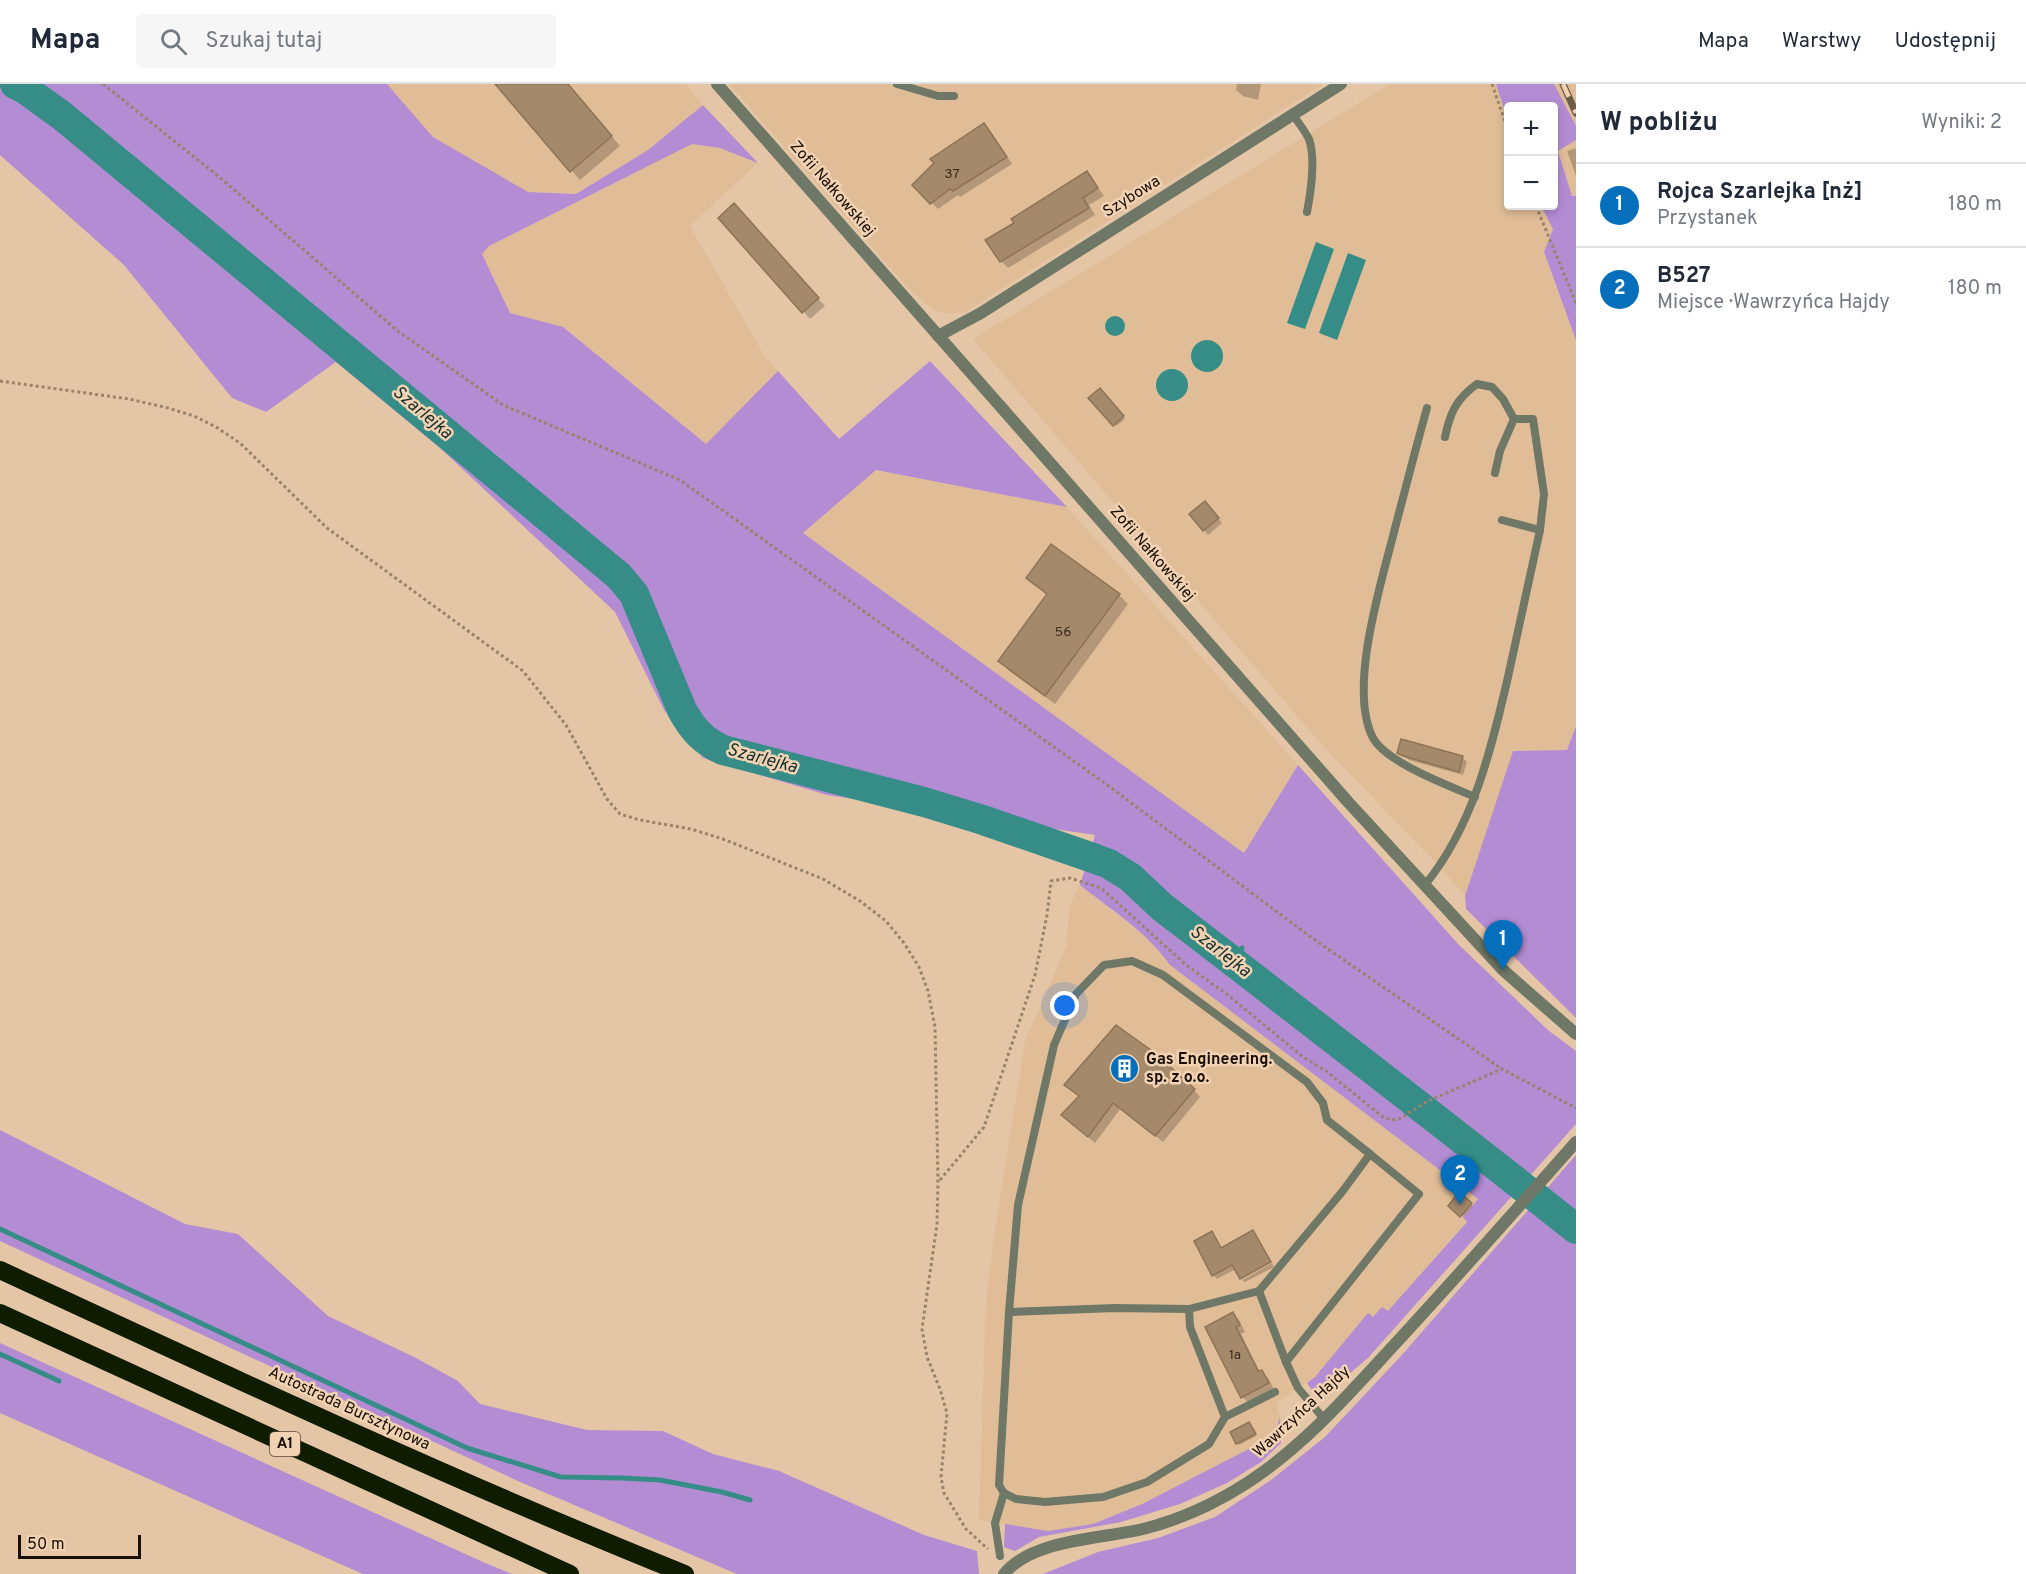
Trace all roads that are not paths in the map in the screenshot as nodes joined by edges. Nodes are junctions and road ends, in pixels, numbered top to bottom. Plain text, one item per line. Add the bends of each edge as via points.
1 (717, 84) edge
2 (897, 84) edge
3 (1341, 84) edge
4 (954, 96) dead end
5 (1293, 115) junction
6 (1307, 212) dead end
7 (938, 336) junction
8 (1427, 408) dead end
9 (1514, 419) junction
10 (1444, 437) dead end
11 (1495, 472) dead end
12 (1502, 520) dead end
13 (1540, 530) junction
14 (1475, 797) junction
15 (1424, 886) junction
16 (1576, 1034) edge
17 (1576, 1142) edge
18 (1370, 1154) junction
19 (0, 1270) edge
20 (1259, 1291) junction
21 (1189, 1309) junction
22 (1009, 1312) junction
23 (0, 1314) edge
24 (1286, 1362) junction
25 (1275, 1392) dead end
26 (1225, 1417) junction
27 (1324, 1419) junction
28 (1004, 1492) junction
29 (1000, 1556) road end
30 (570, 1574) edge
31 (685, 1574) edge
32 (1004, 1574) edge

1 - 7 street, Zofii Nałkowskiej
2 - 4 lane via 938,96
3 - 5 street, Szybowa
5 - 6 lane via 1309,140 1311,189
5 - 7 street, Szybowa via 981,314
7 - 15 street, Zofii Nałkowskiej
8 - 14 lane via 1367,644 1366,712 1374,738 1388,754
9 - 10 lane via 1492,387 1477,384 1462,394 1449,417
9 - 11 lane
9 - 13 lane via 1533,419 1544,494
12 - 13 lane
13 - 14 lane via 1493,743
14 - 15 lane via 1440,867
15 - 16 street, Zofii Nałkowskiej via 1503,970
17 - 27 street, Wawrzyńca Hajdy
18 - 20 lane
18 - 22 lane via 1327,1120 1323,1102 1306,1082 1162,975 1132,961 1104,965 1076,994 1054,1045 1018,1205
18 - 24 lane via 1419,1194
19 - 31 highway, Autostrada Bursztynowa / A1 via 407,1457
20 - 21 lane
20 - 24 lane
21 - 22 lane
21 - 26 lane via 1190,1327
22 - 28 lane via 999,1485
23 - 30 highway, A1
24 - 27 lane via 1298,1388
25 - 26 lane
26 - 28 lane via 1209,1444 1147,1482 1103,1497 1045,1502
27 - 32 street, Wawrzyńca Hajdy via 1280,1460 1245,1484 1185,1515 1144,1528 1056,1545 1012,1564
28 - 29 lane via 996,1522

